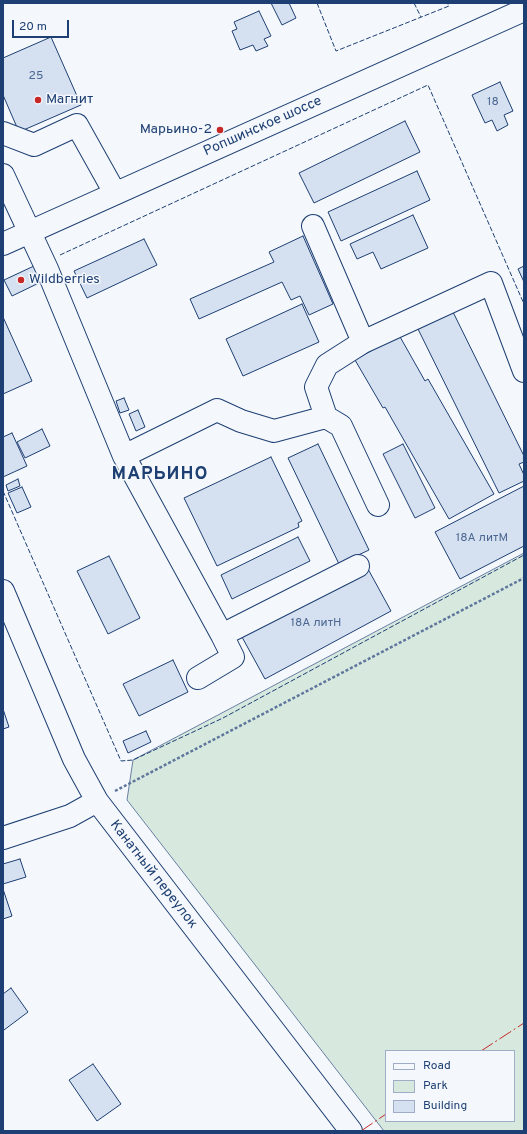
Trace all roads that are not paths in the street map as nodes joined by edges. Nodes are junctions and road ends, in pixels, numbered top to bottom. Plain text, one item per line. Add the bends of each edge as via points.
1 (524, 10) edge
2 (3, 133) edge
3 (3, 175) edge
4 (115, 193) junction
5 (313, 226) dead end
6 (29, 232) junction
7 (3, 244) edge
8 (363, 342) junction
9 (524, 371) edge
10 (326, 417) junction
11 (124, 456) junction
12 (378, 505) dead end
13 (358, 566) dead end
14 (3, 591) edge
15 (222, 635) junction
16 (198, 678) dead end
17 (97, 801) junction
18 (3, 838) edge
19 (351, 1131) edge

1 - 4 street, Ропшинское шоссе
2 - 4 street via 34,145 78,125
3 - 6 street
4 - 6 street, Ропшинское шоссе
5 - 8 street
6 - 7 street, Ропшинское шоссе
6 - 11 street via 47,269
8 - 9 street via 491,283
8 - 10 street via 327,365 316,388
10 - 11 street via 274,431 241,421 217,410
10 - 12 street via 342,426
11 - 15 street
13 - 15 street
14 - 17 street, Канатный переулок via 74,759
15 - 16 street via 233,657
17 - 18 street via 70,816
17 - 19 street, Канатный переулок

